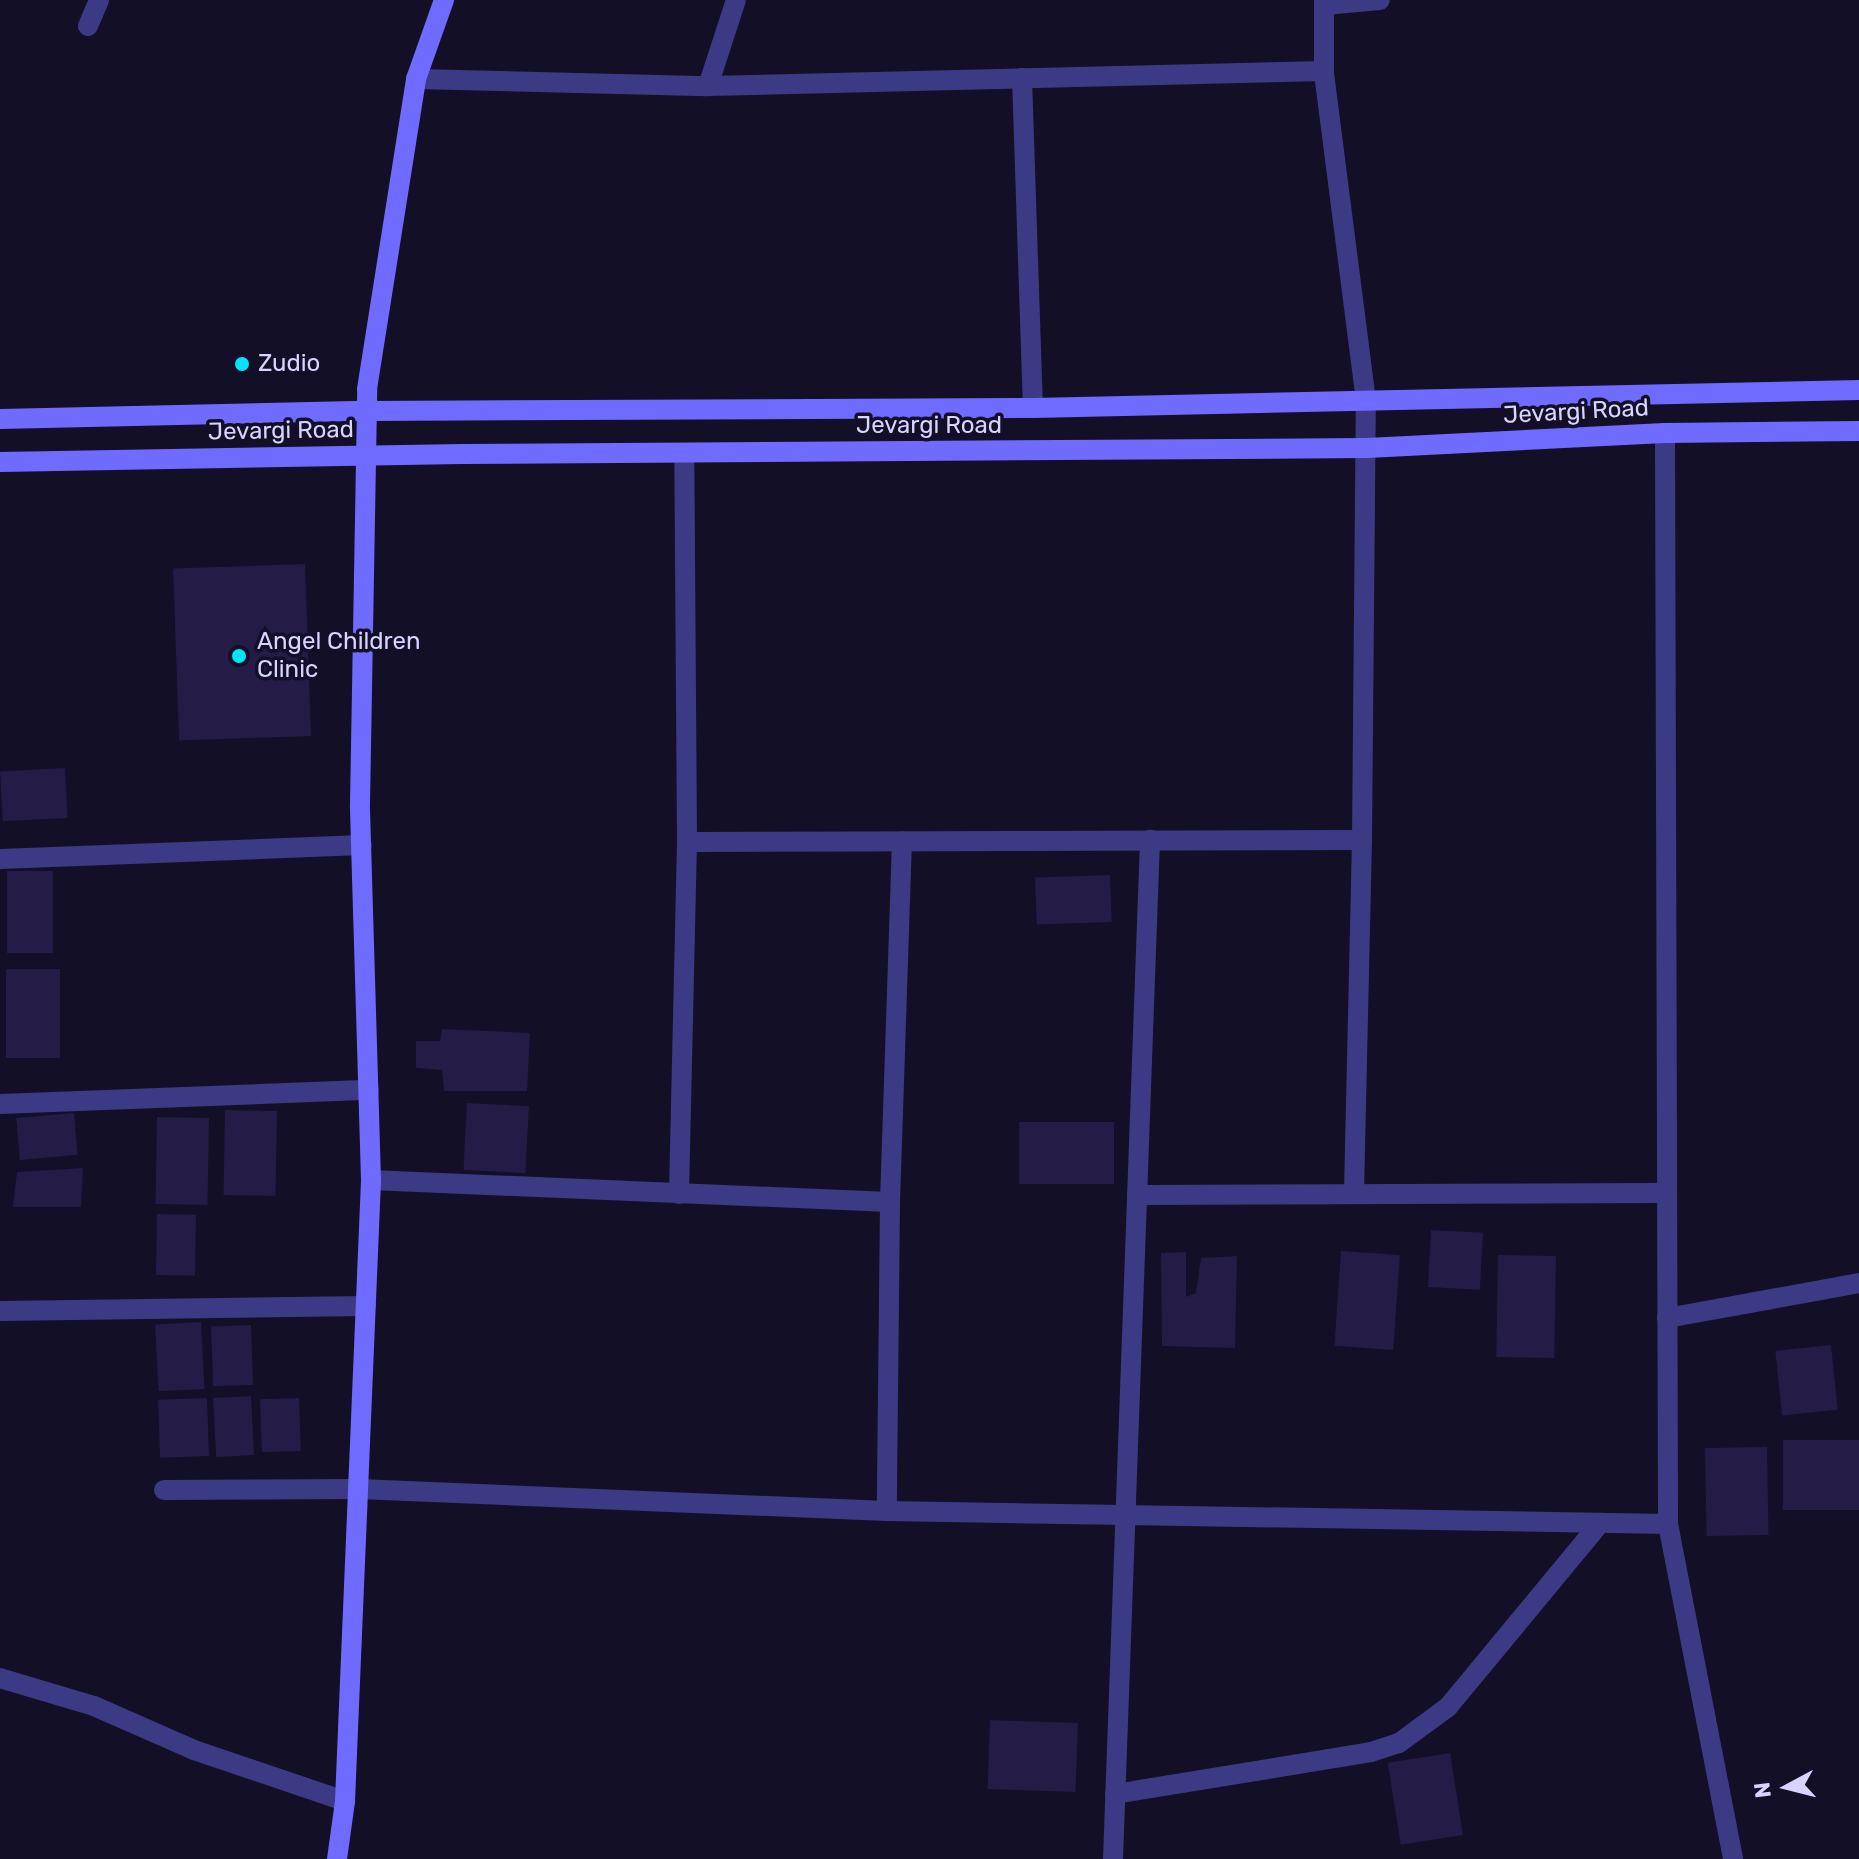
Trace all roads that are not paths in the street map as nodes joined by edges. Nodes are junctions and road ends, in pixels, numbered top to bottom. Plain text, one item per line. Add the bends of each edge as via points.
1 (99, 0) edge
2 (444, 0) edge
3 (736, 0) edge
4 (1380, 0) edge
5 (1324, 2) edge
6 (88, 26) dead end
7 (1324, 71) junction
8 (1022, 78) junction
9 (416, 79) junction
10 (708, 86) junction
11 (1859, 390) edge
12 (1366, 401) junction
13 (1033, 408) junction
14 (366, 411) junction
15 (0, 419) edge
16 (1859, 431) edge
17 (1665, 433) junction
18 (1367, 448) junction
19 (684, 454) junction
20 (364, 455) junction
21 (0, 462) edge
22 (1150, 840) junction
23 (1362, 840) junction
24 (902, 841) junction
25 (687, 842) junction
26 (362, 845) junction
27 (0, 859) edge
28 (369, 1090) junction
29 (0, 1104) edge
30 (371, 1180) junction
31 (1354, 1192) junction
32 (1665, 1193) junction
33 (679, 1194) junction
34 (1137, 1195) junction
35 (890, 1202) junction
36 (1859, 1283) edge
37 (366, 1306) junction
38 (0, 1311) edge
39 (1667, 1318) junction
40 (359, 1489) junction
41 (164, 1490) dead end
42 (887, 1511) junction
43 (1125, 1515) junction
44 (1600, 1523) junction
45 (1668, 1524) junction
46 (0, 1678) edge
47 (1115, 1794) junction
48 (345, 1801) junction
49 (337, 1859) edge
50 (1113, 1859) edge
51 (1733, 1859) edge

1 - 6 street
2 - 9 main road
3 - 10 street
4 - 5 street
5 - 7 street
7 - 8 street
7 - 12 street
8 - 10 street
8 - 13 street
9 - 10 street
9 - 14 main road
11 - 12 main road
12 - 13 main road
12 - 18 street
13 - 14 main road
14 - 15 main road
14 - 20 main road
16 - 17 main road, Jevargi Road
17 - 18 main road, Jevargi Road
17 - 32 street
18 - 19 main road, Jevargi Road
18 - 23 street
19 - 20 main road, Jevargi Road
19 - 25 street
20 - 21 main road, Jevargi Road
20 - 26 main road
22 - 23 street
22 - 24 street
22 - 34 street
23 - 31 street
24 - 25 street
24 - 35 street
25 - 33 street
26 - 27 street
26 - 28 main road
28 - 29 street
28 - 30 main road
30 - 33 street
30 - 37 main road
31 - 32 street
31 - 34 street
32 - 39 street
33 - 35 street
34 - 43 street
35 - 42 street
36 - 39 street
37 - 38 street
37 - 40 main road
39 - 45 street
40 - 41 street
40 - 42 street
40 - 48 main road
42 - 43 street
43 - 44 street
43 - 47 street
44 - 45 street
44 - 47 street via 1448,1707 1399,1743
45 - 51 street
46 - 48 street via 94,1706 194,1750
47 - 50 street
48 - 49 main road

